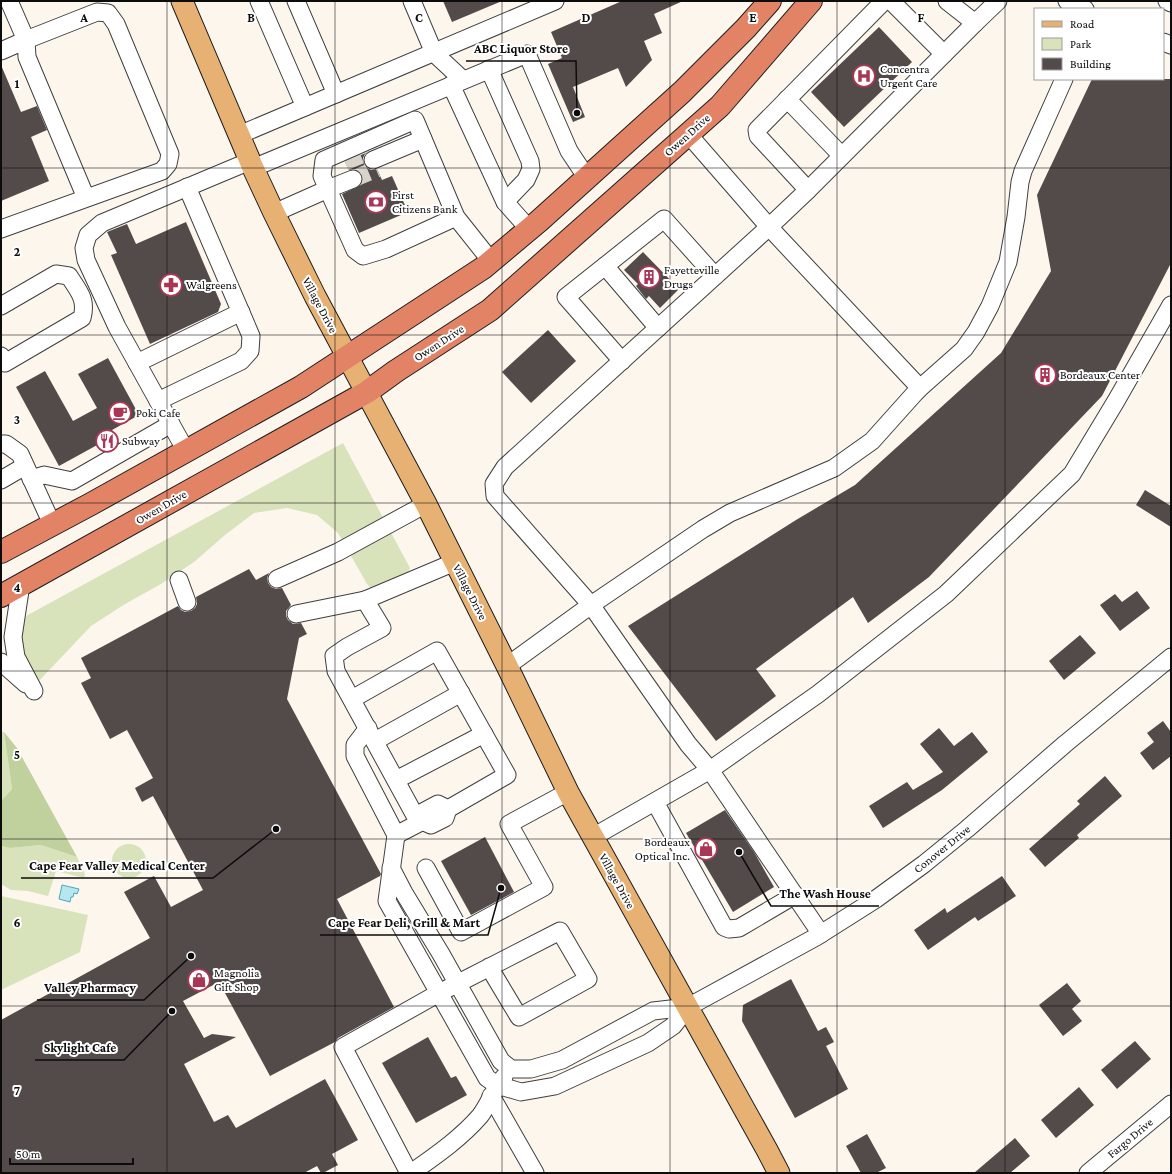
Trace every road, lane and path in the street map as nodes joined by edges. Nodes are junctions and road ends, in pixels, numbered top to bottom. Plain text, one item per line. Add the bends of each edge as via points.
1 (9, 1) edge
2 (182, 1) edge
3 (259, 1) edge
4 (296, 1) edge
5 (412, 1) edge
6 (555, 1) edge
7 (770, 1) edge
8 (811, 1) edge
9 (884, 1) edge
10 (891, 1) edge
11 (947, 1) edge
12 (998, 1) edge
13 (1066, 1) edge
14 (1167, 1) edge
15 (1171, 3) edge
16 (1083, 8) edge
17 (975, 23) junction
18 (26, 40) junction
19 (1, 51) edge
20 (434, 53) junction
21 (944, 54) junction
22 (490, 69) junction
23 (1064, 80) edge
24 (457, 83) junction
25 (336, 94) junction
26 (788, 99) junction
27 (305, 107) junction
28 (421, 134) junction
29 (688, 134) junction
30 (239, 135) junction
31 (842, 156) junction
32 (373, 160) tunnel mouth
33 (251, 165) junction
34 (349, 170) tunnel mouth
35 (587, 178) junction
36 (325, 180) junction
37 (187, 187) junction
38 (808, 190) junction
39 (86, 198) junction
40 (505, 202) junction
41 (274, 213) junction
42 (456, 217) junction
43 (769, 227) junction
44 (1, 229) edge
45 (529, 229) junction
46 (491, 261) junction
47 (606, 266) junction
48 (715, 276) junction
49 (107, 305) junction
50 (1171, 305) edge
51 (1, 306) edge
52 (85, 308) junction
53 (241, 312) junction
54 (658, 328) junction
55 (1, 356) edge
56 (348, 357) junction
57 (622, 361) junction
58 (137, 363) junction
59 (920, 388) junction
60 (367, 392) junction
61 (158, 401) junction
62 (171, 424) junction
63 (1, 444) edge
64 (186, 451) junction
65 (28, 472) junction
66 (1, 480) edge
67 (426, 504) junction
68 (52, 524) junction
69 (1, 552) edge
70 (455, 562) junction
71 (277, 579) dead end
72 (179, 580) dead end
73 (21, 584) junction
74 (1, 596) edge
75 (365, 600) junction
76 (187, 602) dead end
77 (591, 605) junction
78 (296, 614) dead end
79 (1171, 657) edge
80 (1, 662) edge
81 (507, 666) junction
82 (461, 693) junction
83 (352, 699) junction
84 (372, 734) junction
85 (484, 734) junction
86 (710, 770) junction
87 (396, 780) junction
88 (568, 792) junction
89 (655, 802) junction
90 (421, 822) junction
91 (396, 835) junction
92 (593, 837) junction
93 (391, 868) junction
94 (426, 868) dead end
95 (795, 895) junction
96 (820, 934) junction
97 (489, 967) junction
98 (457, 983) junction
99 (439, 993) junction
100 (688, 1007) junction
101 (511, 1069) junction
102 (494, 1090) junction
103 (1171, 1104) edge
104 (410, 1173) edge
105 (535, 1173) edge
106 (779, 1173) edge
107 (1088, 1173) edge

1 - 18 street
2 - 30 main road, Village Drive
3 - 27 street
4 - 25 street
5 - 20 street
6 - 20 street
7 - 35 highway via 682,92
8 - 29 highway, Owen Drive via 720,106
9 - 26 street
10 - 21 street
11 - 17 street
12 - 17 street
13 - 16 street
14 - 15 street
17 - 21 street
18 - 19 street
18 - 39 street via 27,58
18 - 39 street via 97,12 108,13 116,24 170,154 168,164 162,171
20 - 24 street
20 - 25 street
21 - 31 street
22 - 24 street
22 - 35 street via 527,54 569,151
22 - 40 street via 531,165 526,180
23 - 59 street via 1023,171 1008,262 990,306 964,348
24 - 33 street
24 - 40 street
25 - 27 street
26 - 31 street
26 - 38 street via 757,130 758,136
27 - 30 street
28 - 32 street
28 - 36 street via 324,160
28 - 42 street
29 - 43 street
29 - 60 highway, Owen Drive via 490,310
30 - 33 main road, Village Drive
31 - 38 street
33 - 37 street
33 - 41 main road, Village Drive
34 - 36 street
35 - 45 highway
36 - 41 street
36 - 42 street via 355,250 363,256 386,250
37 - 49 street via 102,223 88,235 84,248 86,260
37 - 53 street
38 - 43 street
39 - 44 street
40 - 45 street
41 - 56 main road, Village Drive
42 - 46 street
43 - 48 street
43 - 59 street
45 - 46 highway
46 - 56 highway
47 - 48 street via 664,219
47 - 54 street
47 - 57 street via 566,298
48 - 54 street
49 - 52 street
49 - 58 street
50 - 86 street via 1072,474 946,594 818,694
51 - 52 street via 56,274 69,276 81,294
52 - 55 street via 82,318 5,363
53 - 58 street
53 - 61 street via 251,336 250,350 241,361
54 - 57 street
56 - 60 main road, Village Drive
56 - 64 highway via 301,387
57 - 77 street via 505,468 494,484 494,496
58 - 61 street
59 - 77 street via 872,440 834,468 730,513
60 - 67 main road, Village Drive
60 - 73 highway, Owen Drive
61 - 62 street
62 - 64 street
62 - 65 street via 72,481
63 - 65 street via 6,444 20,454
64 - 68 highway
65 - 66 street
65 - 68 street
67 - 70 main road, Village Drive
67 - 71 street via 338,552
68 - 69 highway
70 - 75 street
70 - 81 main road, Village Drive
72 - 76 street
73 - 74 highway, Owen Drive
73 - 80 street via 13,637 16,657 34,691
75 - 78 street
75 - 83 street via 382,628 334,656 336,671
77 - 81 street
77 - 86 street via 688,744
79 - 96 street, Conover Drive via 924,864 876,899
81 - 88 main road, Village Drive
82 - 83 street via 438,651
82 - 84 street
82 - 85 street
83 - 84 street
84 - 87 street
84 - 91 street via 355,745 355,756
85 - 87 street
85 - 90 street via 507,775 448,809 438,804 423,812
86 - 89 street
86 - 95 street
87 - 90 street
88 - 92 main road, Village Drive
88 - 94 street via 509,824 544,887 461,932
89 - 92 street
89 - 95 street via 724,927 739,928
90 - 91 street
91 - 93 street
92 - 100 main road, Village Drive
93 - 98 street
93 - 99 street via 387,901
95 - 96 street
96 - 100 street, Conover Drive
97 - 97 street via 560,931 588,979 519,1017
97 - 98 street
98 - 99 street
98 - 101 street via 501,1061
99 - 102 street
99 - 104 street via 343,1047
100 - 101 street via 653,1011 562,1060 531,1069
100 - 102 street via 673,1026 648,1043 555,1086 521,1092
100 - 106 main road, Village Drive
101 - 102 street
102 - 104 street via 480,1115 449,1146
102 - 105 street
103 - 107 street, Fargo Drive

